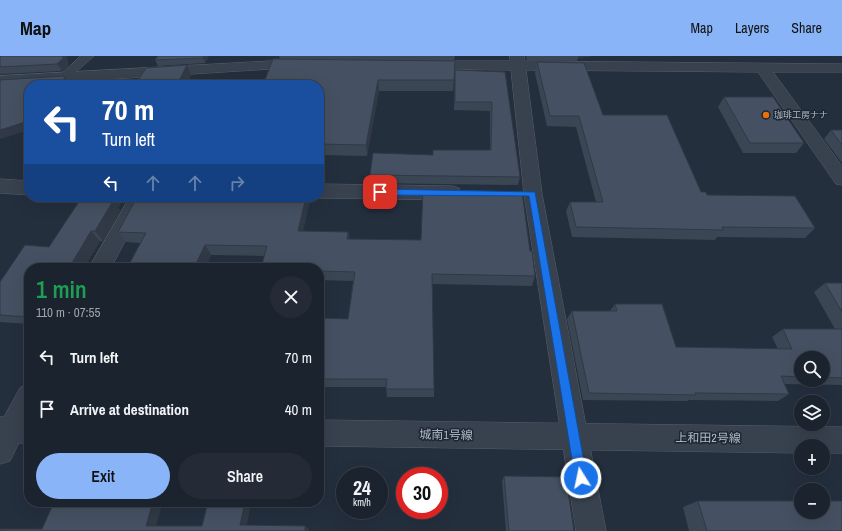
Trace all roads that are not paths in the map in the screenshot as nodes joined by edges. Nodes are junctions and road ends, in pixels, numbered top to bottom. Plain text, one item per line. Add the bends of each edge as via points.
1 (88, 56) edge
2 (518, 61) edge
3 (211, 62) edge
4 (319, 65) edge
5 (414, 65) edge
6 (762, 67) junction
7 (842, 68) edge
8 (64, 77) junction
9 (202, 80) edge
10 (0, 81) edge
11 (842, 179) edge
12 (0, 186) edge
13 (24, 188) edge
14 (324, 191) edge
15 (469, 193) edge
16 (136, 202) edge
17 (103, 263) edge
18 (24, 406) edge
19 (324, 433) edge
20 (10, 435) edge
21 (574, 436) junction
22 (842, 440) edge
23 (591, 531) edge

1 - 8 lane
2 - 5 street
2 - 6 street
2 - 21 street via 525,194
3 - 4 street
3 - 8 street
3 - 9 street
6 - 7 street
6 - 11 street
8 - 10 street
12 - 13 street
14 - 15 street
16 - 17 street
18 - 20 street
19 - 21 street, 城南1号線
21 - 22 street, 上和田2号線
21 - 23 street

